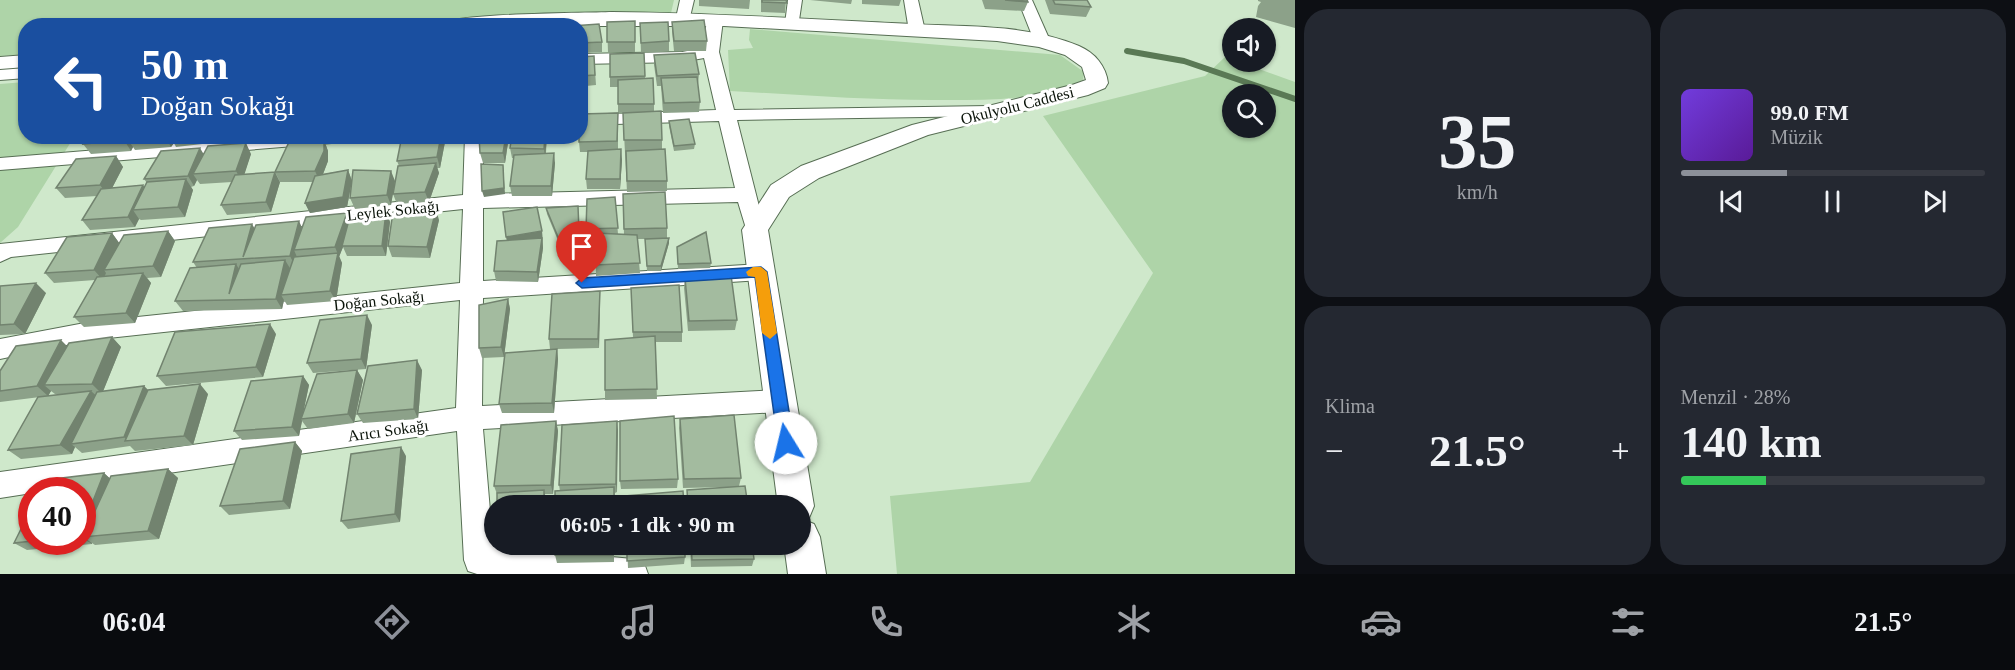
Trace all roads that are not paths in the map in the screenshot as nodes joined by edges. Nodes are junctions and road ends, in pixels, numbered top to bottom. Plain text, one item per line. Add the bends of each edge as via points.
1 (795, 0) edge
2 (911, 0) edge
3 (1025, 0) edge
4 (686, 9) edge
5 (560, 18) edge
6 (715, 20) junction
7 (794, 24) junction
8 (917, 31) junction
9 (1043, 43) junction
10 (711, 52) junction
11 (588, 59) edge
12 (18, 62) edge
13 (0, 63) edge
14 (18, 74) edge
15 (0, 75) edge
16 (989, 111) junction
17 (729, 116) junction
18 (588, 120) edge
19 (246, 144) edge
20 (474, 144) edge
21 (0, 164) edge
22 (744, 195) junction
23 (473, 201) junction
24 (755, 230) junction
25 (3, 252) edge
26 (761, 272) junction
27 (471, 290) junction
28 (0, 349) edge
29 (779, 401) junction
30 (468, 418) junction
31 (0, 485) edge
32 (794, 495) edge
33 (804, 555) edge
34 (633, 574) edge
35 (807, 574) edge

1 - 7 street
2 - 8 street
3 - 9 street
4 - 5 street, Okulyolu Caddesi
4 - 6 street, Okulyolu Caddesi
6 - 7 street, Okulyolu Caddesi
6 - 10 street
7 - 8 street, Okulyolu Caddesi
8 - 9 street, Okulyolu Caddesi via 976,33
9 - 16 street, Okulyolu Caddesi via 1061,46 1090,61 1097,83
10 - 11 street via 682,57
10 - 17 street
12 - 13 street
14 - 15 street
16 - 17 street
16 - 24 street, Okulyolu Caddesi via 920,130 810,172 780,191
17 - 18 street
17 - 22 street
19 - 21 street
20 - 23 street
22 - 23 street, Leylek Sokağı
22 - 24 street
23 - 25 street, Leylek Sokağı
23 - 27 street
24 - 26 street
26 - 27 street, Doğan Sokağı
26 - 29 street
27 - 28 street, Doğan Sokağı via 90,331
27 - 30 street
29 - 30 street, Arıcı Sokağı
29 - 32 street
30 - 31 street, Arıcı Sokağı
30 - 34 street via 479,560
33 - 35 street

